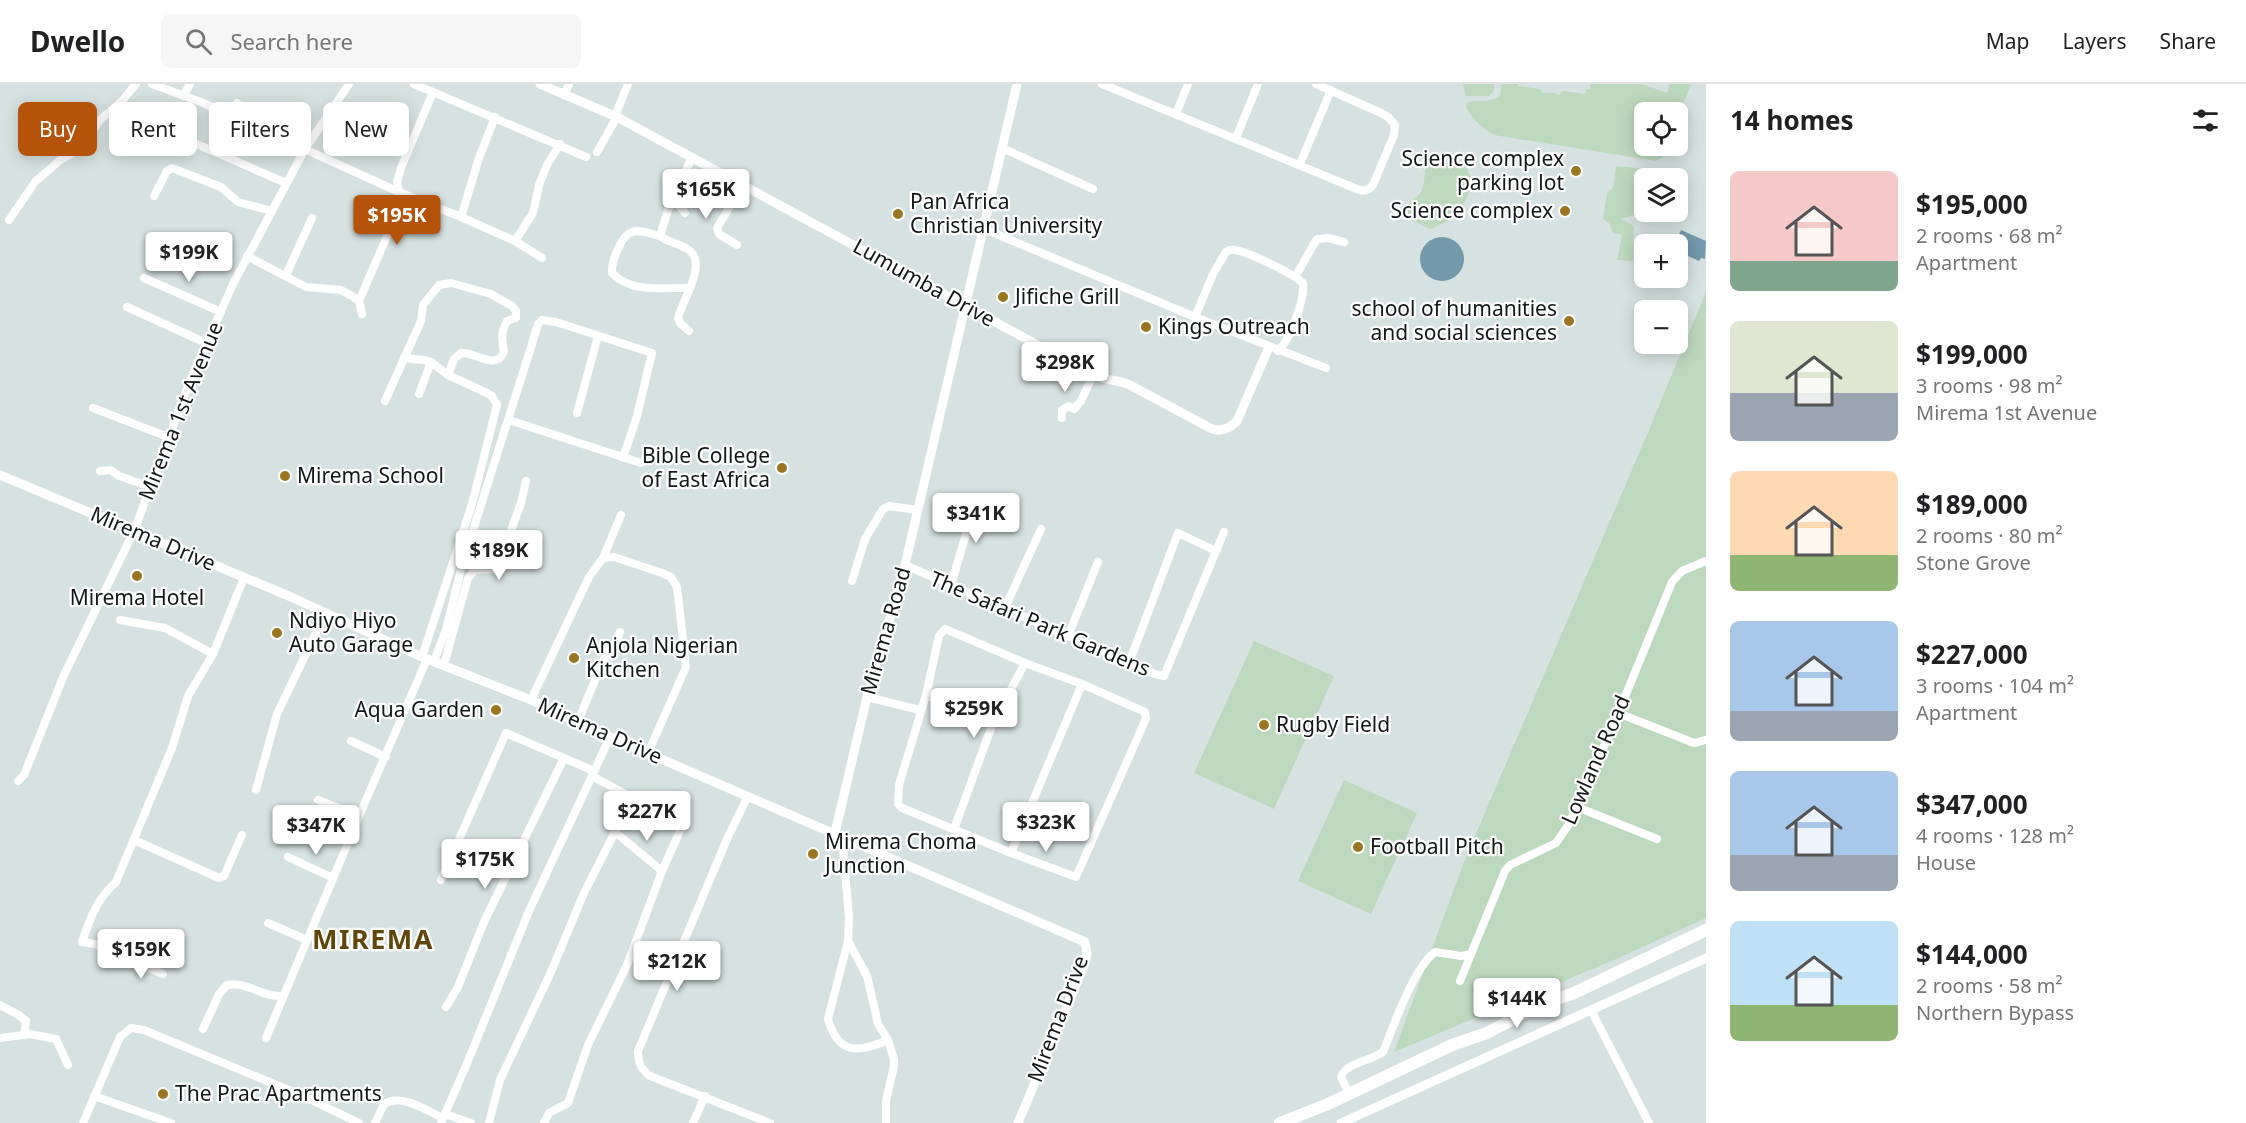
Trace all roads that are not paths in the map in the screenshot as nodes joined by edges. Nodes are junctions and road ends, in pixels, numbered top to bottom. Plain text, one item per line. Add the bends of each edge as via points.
1 (136, 84) edge
2 (152, 84) edge
3 (190, 84) edge
4 (349, 84) edge
5 (414, 84) edge
6 (540, 84) edge
7 (569, 84) edge
8 (628, 84) edge
9 (1017, 84) edge
10 (1102, 84) edge
11 (1188, 84) edge
12 (1258, 84) edge
13 (1316, 84) edge
14 (1119, 87) edge
15 (1331, 90) junction
16 (433, 92) junction
17 (564, 95) junction
18 (183, 96) junction
19 (120, 102) edge
20 (209, 106) edge
21 (109, 112) edge
22 (1176, 114) junction
23 (616, 116) junction
24 (495, 117) junction
25 (1236, 138) junction
26 (311, 140) edge
27 (197, 144) edge
28 (560, 144) junction
29 (1002, 148) junction
30 (409, 150) edge
31 (311, 152) edge
32 (597, 152) dead end
33 (301, 156) edge
34 (405, 156) edge
35 (586, 157) dead end
36 (692, 157) junction
37 (1300, 164) junction
38 (286, 183) junction
39 (742, 185) junction
40 (1092, 189) dead end
41 (399, 192) junction
42 (154, 196) dead end
43 (672, 198) junction
44 (272, 211) junction
45 (359, 212) dead end
46 (685, 213) dead end
47 (312, 218) dead end
48 (461, 218) junction
49 (9, 220) dead end
50 (984, 229) junction
51 (660, 236) junction
52 (515, 241) junction
53 (1344, 242) dead end
54 (737, 245) dead end
55 (247, 256) junction
56 (542, 258) dead end
57 (286, 275) junction
58 (1295, 277) junction
59 (144, 278) dead end
60 (689, 288) junction
61 (359, 301) junction
62 (964, 306) junction
63 (127, 307) dead end
64 (221, 312) junction
65 (362, 314) dead end
66 (1195, 317) junction
67 (689, 331) dead end
68 (597, 336) junction
69 (206, 343) junction
70 (1273, 349) junction
71 (405, 358) junction
72 (431, 362) junction
73 (1326, 368) dead end
74 (448, 375) junction
75 (1093, 375) junction
76 (419, 394) dead end
77 (385, 402) dead end
78 (93, 408) dead end
79 (576, 413) dead end
80 (1062, 418) dead end
81 (509, 420) junction
82 (168, 437) junction
83 (623, 458) junction
84 (641, 462) dead end
85 (100, 471) dead end
86 (0, 475) edge
87 (526, 481) dead end
88 (151, 487) junction
89 (977, 497) dead end
90 (917, 510) junction
91 (621, 515) dead end
92 (1041, 529) dead end
93 (134, 531) junction
94 (1224, 532) dead end
95 (1216, 551) junction
96 (603, 558) junction
97 (1706, 561) edge
98 (1098, 562) dead end
99 (905, 566) junction
100 (244, 578) junction
101 (852, 581) dead end
102 (951, 585) junction
103 (1004, 610) junction
104 (325, 614) junction
105 (120, 620) dead end
106 (620, 632) dead end
107 (1068, 636) junction
108 (213, 654) junction
109 (428, 659) junction
110 (1025, 663) junction
111 (1129, 663) junction
112 (444, 665) junction
113 (1082, 684) junction
114 (926, 695) junction
115 (867, 697) junction
116 (531, 700) junction
117 (920, 710) junction
118 (1618, 713) junction
119 (578, 721) junction
120 (993, 723) junction
121 (610, 737) junction
122 (1706, 740) edge
123 (351, 741) dead end
124 (648, 753) junction
125 (386, 757) junction
126 (564, 758) junction
127 (593, 773) junction
128 (18, 781) dead end
129 (256, 790) dead end
130 (629, 796) junction
131 (747, 796) junction
132 (318, 800) dead end
133 (1577, 807) junction
134 (359, 816) junction
135 (954, 829) junction
136 (615, 832) junction
137 (242, 835) dead end
138 (838, 835) junction
139 (1657, 839) dead end
140 (134, 840) junction
141 (1011, 853) junction
142 (288, 857) dead end
143 (662, 871) junction
144 (333, 879) junction
145 (441, 880) dead end
146 (268, 923) dead end
147 (1706, 930) edge
148 (307, 940) junction
149 (848, 941) junction
150 (1471, 954) junction
151 (1706, 958) edge
152 (163, 974) dead end
153 (1460, 981) dead end
154 (284, 996) junction
155 (0, 1005) edge
156 (446, 1007) dead end
157 (1591, 1010) junction
158 (202, 1029) dead end
159 (24, 1035) junction
160 (0, 1038) edge
161 (266, 1038) dead end
162 (888, 1040) junction
163 (68, 1065) dead end
164 (1349, 1093) junction
165 (94, 1096) junction
166 (705, 1096) junction
167 (443, 1118) edge
168 (83, 1123) edge
169 (171, 1123) edge
170 (359, 1123) edge
171 (375, 1123) edge
172 (471, 1123) edge
173 (489, 1123) edge
174 (544, 1123) edge
175 (693, 1123) edge
176 (770, 1123) edge
177 (886, 1123) edge
178 (1018, 1123) edge
179 (1280, 1123) edge
180 (1341, 1123) edge
181 (1649, 1123) edge

1 - 19 street
2 - 18 street
3 - 18 street
4 - 26 street, Mirema 1st Avenue
5 - 16 street
6 - 17 street, Lumumba Drive
7 - 17 street
8 - 23 street
9 - 29 street, Mirema Road
10 - 14 street
11 - 22 street
12 - 25 street
13 - 15 street
14 - 22 street
15 - 37 street
15 - 37 street via 1388,117 1395,125 1394,135 1373,185 1365,191
16 - 24 street
16 - 30 street
17 - 23 street, Lumumba Drive
18 - 20 street
21 - 49 street via 80,148 35,182
22 - 25 street
23 - 32 street
23 - 36 street, Lumumba Drive
24 - 28 street
24 - 48 street
25 - 37 street
27 - 38 street
28 - 35 street
28 - 52 street via 539,185 533,213
29 - 40 street
29 - 50 street, Mirema Road
31 - 41 street
33 - 38 street, Mirema 1st Avenue
34 - 41 street via 397,182
36 - 39 street, Lumumba Drive
36 - 43 street
38 - 44 street, Mirema 1st Avenue
39 - 54 street via 717,228 719,234
39 - 62 street, Lumumba Drive
41 - 48 street
42 - 44 street via 172,168 220,187 238,202
43 - 46 street
43 - 51 street
44 - 55 street, Mirema 1st Avenue
45 - 61 street via 383,224 388,234
47 - 57 street
48 - 52 street
50 - 62 street, Mirema Road
50 - 66 street
51 - 60 street via 694,256 696,271
51 - 60 street via 639,231 628,234 618,248 612,273 641,288
52 - 56 street
53 - 58 street via 1317,239
55 - 57 street
55 - 64 street, Mirema 1st Avenue
57 - 61 street via 306,287 341,290
58 - 66 street via 1254,257 1228,250
58 - 70 street via 1303,283 1304,291 1284,345
59 - 64 street
60 - 67 street via 678,318
61 - 65 street
62 - 75 street, Lumumba Drive
62 - 90 street, Mirema Road
63 - 69 street
64 - 69 street, Mirema 1st Avenue
66 - 70 street
68 - 79 street
68 - 81 street via 556,322 540,322
68 - 83 street via 652,354
69 - 82 street, Mirema 1st Avenue
70 - 73 street
70 - 75 street, Lumumba Drive via 1237,421 1217,431 1128,384
71 - 72 street
71 - 74 street via 421,321 423,305 439,285 451,283 479,290 512,306 516,318 507,321 502,331 501,359 490,361 461,353
71 - 77 street
72 - 74 street
72 - 76 street
74 - 109 street via 492,396 497,410
75 - 80 street via 1081,401 1074,409 1069,406 1062,410
78 - 82 street
81 - 83 street
81 - 109 street via 462,565 446,630
82 - 88 street, Mirema 1st Avenue
83 - 84 street
85 - 88 street via 111,470
86 - 93 street, Mirema Drive
87 - 112 street via 499,563 494,569 475,570 469,575
88 - 93 street, Mirema 1st Avenue
89 - 102 street
90 - 99 street, Mirema Road
90 - 101 street via 889,506 883,509 865,539
91 - 96 street
92 - 103 street
93 - 100 street, Mirema Drive
93 - 128 street, Mirema 1st Avenue
94 - 95 street, The Safari Park Gardens
95 - 111 street, The Safari Park Gardens via 1164,676
95 - 111 street via 1178,533
96 - 116 street via 589,577
96 - 124 street via 614,556 662,573 671,577 677,587 686,667
97 - 118 street, Lowland Road via 1682,571 1672,582
98 - 107 street
99 - 102 street, The Safari Park Gardens
99 - 115 street, Mirema Road
100 - 104 street, Mirema Drive
100 - 108 street
102 - 103 street, The Safari Park Gardens
103 - 107 street, The Safari Park Gardens
104 - 109 street, Mirema Drive
104 - 129 street via 277,714
105 - 108 street via 165,628
106 - 119 street via 606,654
107 - 111 street, The Safari Park Gardens
108 - 140 street via 188,696 172,748
109 - 112 street, Mirema Drive
109 - 125 street
110 - 113 street, The Safari Park Gardens
110 - 114 street, The Safari Park Gardens via 945,629 939,636
110 - 120 street, The Safari Park Gardens
112 - 116 street, Mirema Drive
113 - 141 street, The Safari Park Gardens
113 - 141 street, The Safari Park Gardens via 1143,710 1146,718 1077,876
114 - 117 street, The Safari Park Gardens
114 - 120 street
115 - 117 street
115 - 138 street, Mirema Road
116 - 119 street, Mirema Drive
117 - 135 street, The Safari Park Gardens via 897,802 902,808
118 - 122 street via 1694,743
118 - 133 street, Lowland Road
119 - 121 street, Mirema Drive
120 - 135 street, The Safari Park Gardens
121 - 124 street, Mirema Drive
121 - 127 street
123 - 125 street
124 - 131 street, Mirema Drive
125 - 134 street
126 - 127 street
126 - 145 street via 506,732
126 - 156 street
127 - 130 street
127 - 167 street
130 - 136 street
130 - 143 street via 684,822
131 - 138 street, Mirema Drive
131 - 166 street via 638,1051 638,1060 650,1076
132 - 134 street
133 - 139 street
133 - 150 street, Lowland Road via 1556,843 1505,871
134 - 144 street
135 - 141 street, The Safari Park Gardens
136 - 143 street
136 - 173 street via 500,1080
137 - 140 street via 224,876 219,878
138 - 149 street, Mirema Road via 849,917
138 - 178 street, Mirema Drive via 1085,942 1085,963
140 - 152 street via 116,882 102,895 90,916 82,942
142 - 144 street
143 - 174 street via 627,965 588,1045 568,1103 549,1113
144 - 148 street
146 - 148 street
147 - 164 main road
148 - 154 street
149 - 162 street, Mirema Road via 867,976 878,1024
149 - 162 street via 828,1019 831,1030 852,1050
150 - 153 street, Lowland Road
150 - 164 street via 1435,952 1429,956 1410,988 1383,1052 1343,1072 1341,1077
151 - 157 street
154 - 158 street via 272,997 239,984 227,985
154 - 161 street
155 - 159 street via 26,1022
157 - 180 street
157 - 181 street
159 - 160 street
159 - 163 street via 56,1039
162 - 177 street, Mirema Road via 894,1066 886,1101
164 - 179 main road
165 - 168 street
165 - 169 street
165 - 170 street via 120,1037 130,1028 138,1028
166 - 175 street
166 - 176 street
167 - 171 street via 395,1100 384,1104
167 - 172 street

